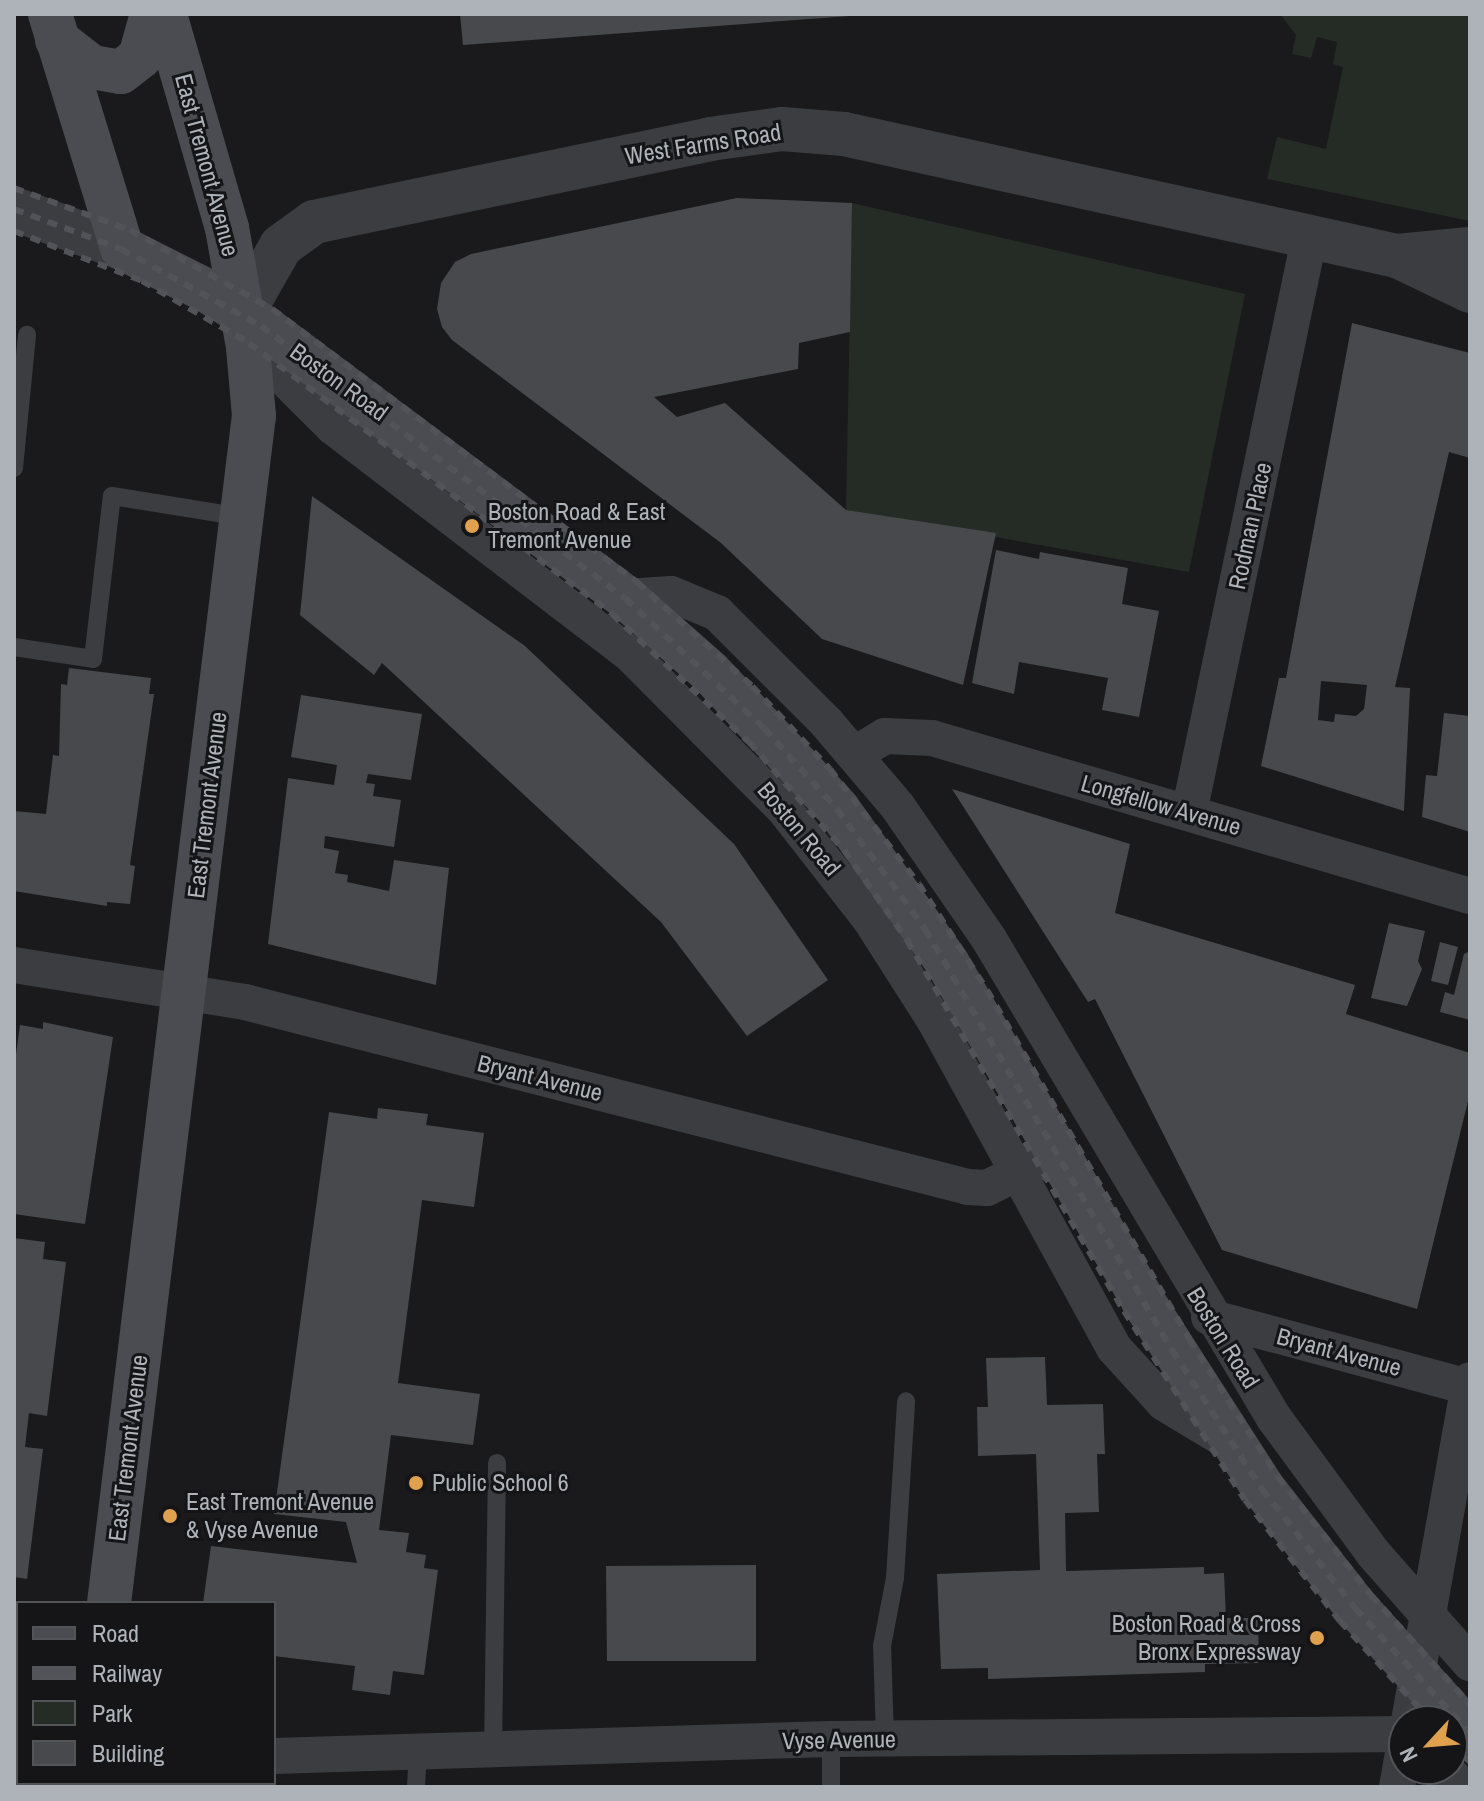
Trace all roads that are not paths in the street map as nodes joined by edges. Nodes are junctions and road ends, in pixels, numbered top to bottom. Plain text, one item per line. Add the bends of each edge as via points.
1 (152, 14) edge
2 (165, 14) edge
3 (54, 27) edge
4 (14, 209) edge
5 (1309, 239) junction
6 (122, 248) junction
7 (1470, 249) edge
8 (1397, 256) junction
9 (1470, 291) edge
10 (243, 313) junction
11 (27, 335) dead end
12 (14, 468) edge
13 (243, 517) junction
14 (625, 597) junction
15 (14, 647) edge
16 (855, 754) junction
17 (1189, 813) junction
18 (1470, 896) edge
19 (14, 965) edge
20 (184, 992) junction
21 (1039, 1163) junction
22 (1138, 1196) junction
23 (1096, 1220) junction
24 (1209, 1317) junction
25 (1469, 1383) edge
26 (906, 1401) dead end
27 (1234, 1445) junction
28 (497, 1463) dead end
29 (109, 1601) edge
30 (1427, 1617) junction
31 (1467, 1660) edge
32 (1417, 1675) junction
33 (1412, 1705) edge
34 (1444, 1705) edge
35 (1388, 1734) edge
36 (831, 1739) junction
37 (885, 1739) junction
38 (493, 1751) junction
39 (276, 1756) edge
40 (417, 1770) edge
41 (831, 1787) edge

1 - 3 main road via 140,57 121,72 92,67
2 - 10 main road, East Tremont Avenue via 212,166
3 - 6 main road
4 - 6 street, Boston Road
5 - 8 street, West Farms Road
5 - 10 street, West Farms Road via 844,134 782,129 680,145 314,222 281,246
5 - 17 street, Rodman Place
6 - 10 main road, Boston Road
7 - 8 street, West Farms Road
8 - 9 street, West Farms Road
10 - 13 main road, East Tremont Avenue via 254,416
10 - 14 main road, Boston Road
10 - 21 street, Boston Road via 289,383 333,427 619,645 760,782 829,862
11 - 12 lane
13 - 15 lane via 112,496 93,659
13 - 20 main road, East Tremont Avenue
14 - 16 street, Boston Road via 671,594 717,613
14 - 21 main road, Boston Road via 738,700 860,837 940,952
16 - 17 street, Longfellow Avenue via 885,736 921,736
16 - 22 street, Boston Road via 966,902
17 - 18 street, Longfellow Avenue
19 - 20 street, Bryant Avenue
20 - 21 street, Bryant Avenue via 245,1002 968,1187 987,1188
20 - 29 main road, East Tremont Avenue
21 - 23 main road, Boston Road
21 - 27 street, Boston Road via 1079,1290 1130,1369 1164,1403
22 - 23 street
22 - 24 street, Boston Road
23 - 27 main road, Boston Road
24 - 25 street, Bryant Avenue
24 - 30 street, Boston Road via 1328,1496
25 - 30 street
26 - 37 lane via 895,1578 882,1646
27 - 32 main road, Boston Road via 1320,1564
28 - 38 lane
30 - 31 street, Boston Road
30 - 32 street
32 - 33 street
32 - 34 main road, Boston Road
35 - 37 street, Vyse Avenue
36 - 37 street, Vyse Avenue
36 - 38 street, Vyse Avenue
36 - 41 lane
38 - 40 street, Vyse Avenue
39 - 40 street, Vyse Avenue

